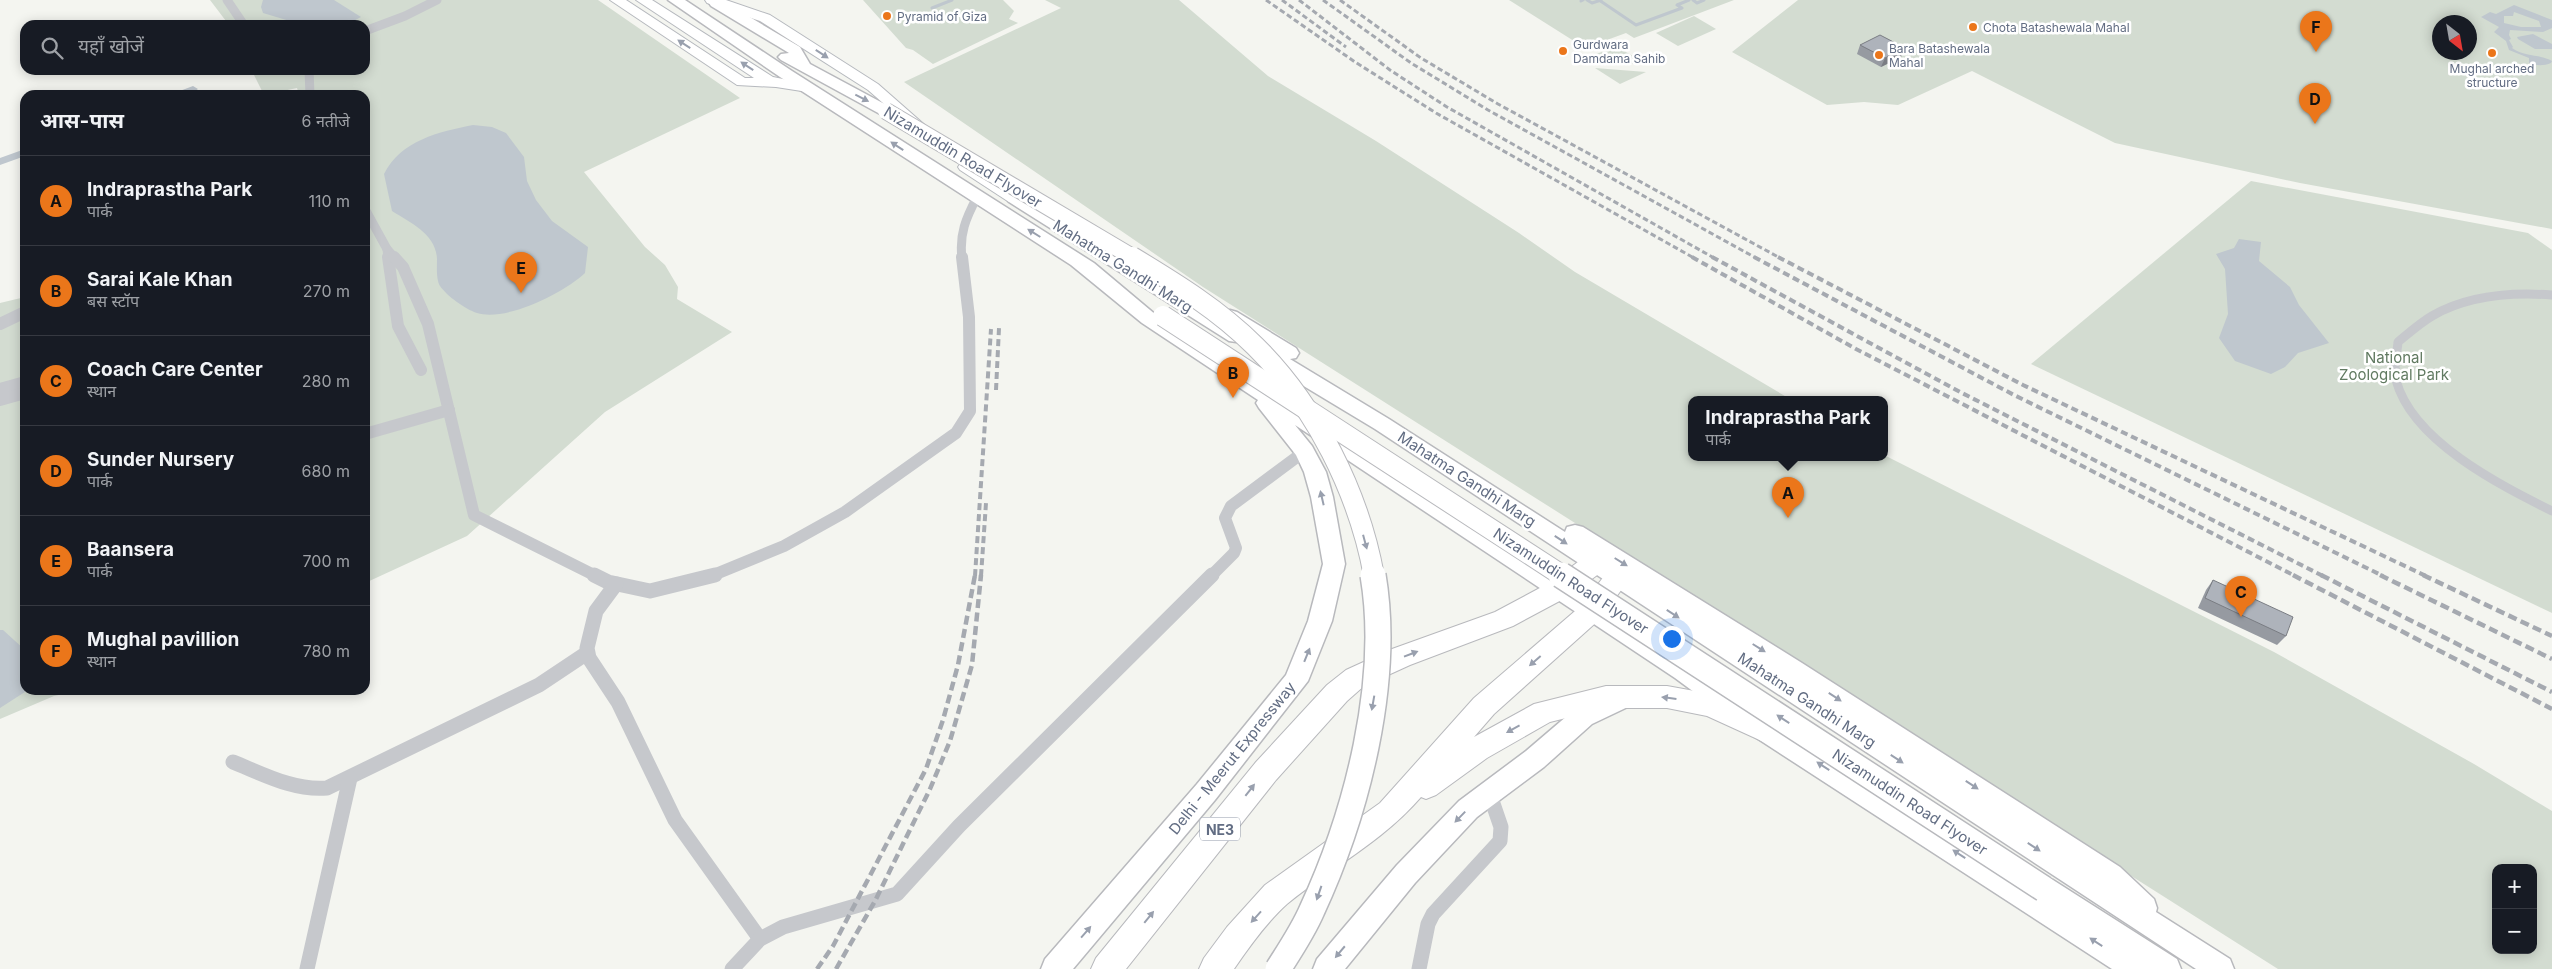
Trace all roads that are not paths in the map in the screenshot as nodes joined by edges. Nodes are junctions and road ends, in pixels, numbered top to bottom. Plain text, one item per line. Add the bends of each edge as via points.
1 (227, 0) edge
2 (437, 0) edge
3 (617, 0) edge
4 (643, 0) edge
5 (675, 0) edge
6 (695, 0) edge
7 (714, 1) edge
8 (241, 20) edge
9 (370, 29) edge
10 (743, 38) junction
11 (807, 70) junction
12 (309, 75) edge
13 (774, 83) junction
14 (808, 88) junction
15 (310, 90) edge
16 (977, 197) junction
17 (1015, 198) joint
18 (370, 218) edge
19 (387, 250) junction
20 (1076, 259) junction
21 (1194, 294) junction
22 (2552, 295) edge
23 (20, 314) edge
24 (0, 324) edge
25 (422, 370) dead end
26 (20, 383) edge
27 (1251, 386) junction
28 (0, 389) edge
29 (20, 394) edge
30 (0, 400) edge
31 (449, 410) junction
32 (370, 433) edge
33 (1305, 451) junction
34 (2552, 511) edge
35 (1595, 563) junction
36 (1617, 578) junction
37 (616, 584) junction
38 (1560, 589) junction
39 (1581, 621) junction
40 (587, 653) junction
41 (1739, 656) junction
42 (1626, 697) junction
43 (1718, 698) junction
44 (1764, 730) junction
45 (233, 762) dead end
46 (350, 778) junction
47 (1489, 792) junction
48 (1390, 812) junction
49 (760, 939) junction
50 (2182, 944) junction
51 (307, 969) edge
52 (732, 969) edge
53 (1055, 969) edge
54 (1107, 969) edge
55 (1215, 969) edge
56 (1278, 969) edge
57 (1327, 969) edge
58 (1419, 969) edge
59 (2137, 969) edge
60 (2167, 969) edge
61 (2220, 969) edge

1 - 8 street
2 - 9 street
13 -> 3 main road via 742,82
13 -> 4 main road, Mahatma Gandhi Marg
5 - 10 highway
6 - 10 highway
7 - 11 highway via 795,50
7 -> 17 main road, Mahatma Gandhi Marg via 765,18 873,86 965,166
10 - 11 highway, Nizamuddin Road Flyover
10 - 14 highway
11 -> 21 highway, Nizamuddin Road Flyover, bridge via 886,111
12 - 15 street
13 - 14 main road, Mahatma Gandhi Marg
16 -> 14 highway, Mahatma Gandhi Marg
20 -> 16 highway, Mahatma Gandhi Marg
16 - 37 street via 965,219 960,242 969,317 970,411 956,433 844,512 784,546 715,575 650,591
17 -> 35 highway, Mahatma Gandhi Marg via 1382,424
18 - 19 street
19 - 25 street via 398,326
19 - 31 street via 403,267 428,324
20 - 27 highway via 1150,319
60 -> 20 highway, Nizamuddin Road Flyover, bridge
21 -> 50 highway, bridge via 1794,670 2111,876
21 -> 56 highway, bridge via 1244,334 1280,375 1312,420 1338,468 1360,522 1379,618 1374,697 1355,789 1316,902
22 - 34 street via 2532,293 2475,298 2434,315 2398,342 2396,380 2410,410 2443,445 2507,489
23 - 24 street
26 - 28 street
27 - 33 highway, Delhi - Meerut Expressway
27 - 38 highway
29 - 30 street
31 - 32 street
31 - 37 street via 474,515
33 - 49 street via 1231,506 1225,518 1236,548 1234,553 959,826 899,892 784,927
53 -> 33 highway, Delhi - Meerut Expressway via 1296,681 1320,621 1334,564 1322,497
35 - 36 highway, Mahatma Gandhi Marg
35 - 38 highway
36 - 39 highway
36 -> 41 highway, Mahatma Gandhi Marg
37 - 40 street via 596,611
38 - 39 highway
54 -> 38 highway, NE3 via 1266,771 1337,692 1355,678 1504,619
39 - 43 highway via 1626,633
39 -> 48 highway via 1484,706
40 - 46 street via 539,685
40 - 49 street via 618,702 675,820
41 - 43 highway via 1723,674
41 -> 50 highway, Mahatma Gandhi Marg
44 -> 42 highway via 1711,705 1667,696
42 - 47 highway via 1583,718 1535,759
42 -> 48 highway via 1606,697 1544,712 1477,749
43 - 44 highway
59 -> 44 highway
45 - 46 street via 315,791
46 - 51 street
47 -> 57 highway via 1468,809 1406,874
47 - 58 street via 1501,828 1500,840 1433,914
48 -> 55 highway via 1276,895 1238,937
49 - 52 street
50 - 61 highway, Mahatma Gandhi Marg

